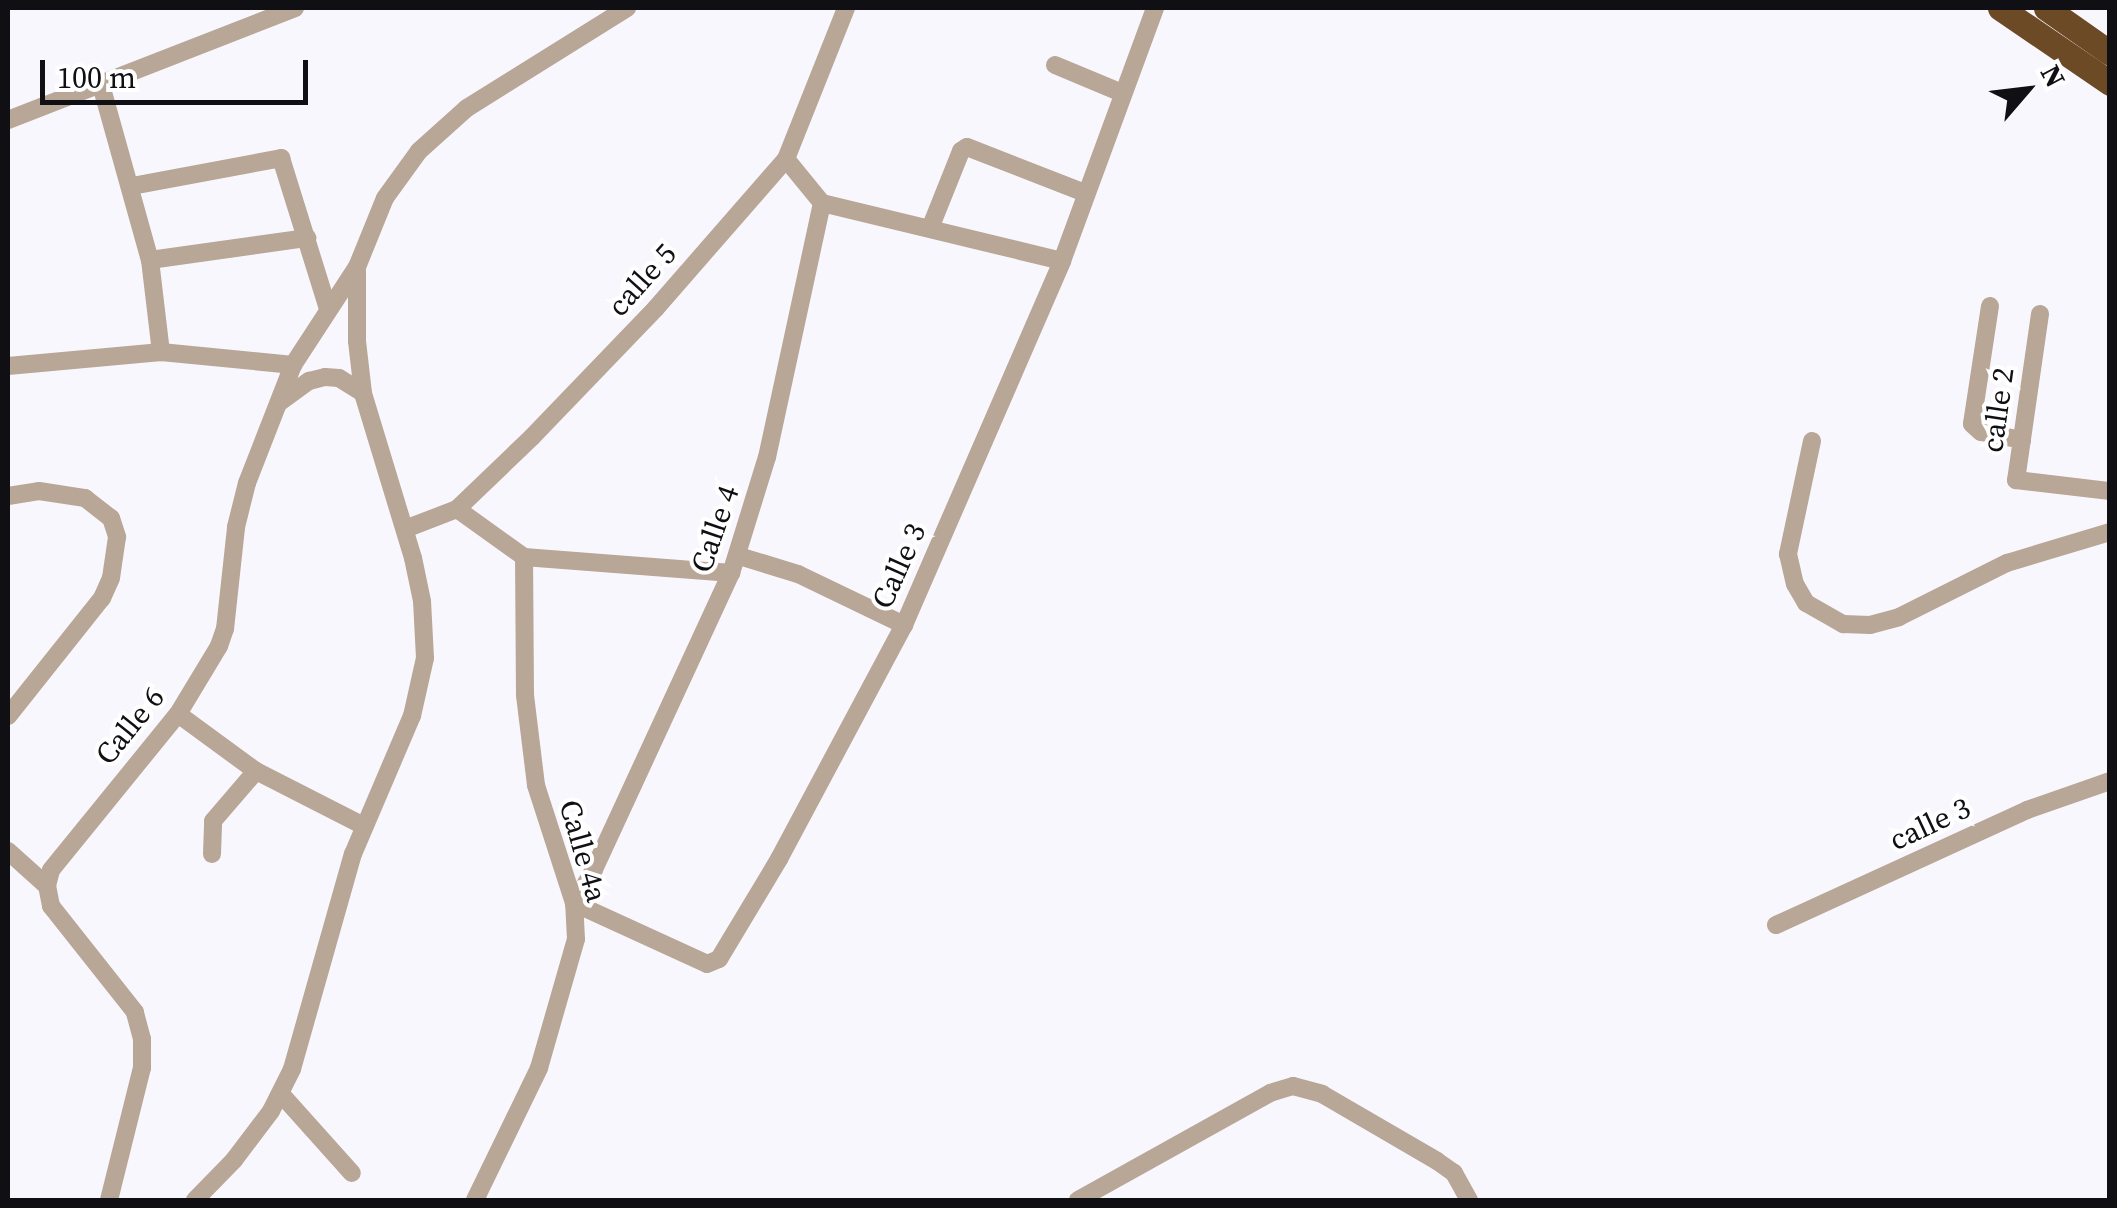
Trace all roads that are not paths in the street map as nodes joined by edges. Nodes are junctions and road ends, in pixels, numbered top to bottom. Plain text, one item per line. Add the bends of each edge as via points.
1 (295, 8) edge
2 (627, 8) edge
3 (846, 8) edge
4 (1155, 8) edge
5 (2000, 8) edge
6 (2046, 8) edge
7 (2110, 54) edge
8 (1055, 64) dead end
9 (2110, 83) edge
10 (102, 85) junction
11 (1122, 92) junction
12 (8, 120) edge
13 (786, 159) junction
14 (132, 186) junction
15 (1086, 192) junction
16 (822, 203) junction
17 (931, 226) junction
18 (306, 238) junction
19 (150, 260) junction
20 (1062, 260) junction
21 (357, 267) junction
22 (1990, 306) dead end
23 (328, 309) junction
24 (2040, 314) dead end
25 (160, 352) junction
26 (294, 365) junction
27 (8, 366) edge
28 (363, 393) junction
29 (277, 404) junction
30 (2022, 440) junction
31 (1812, 441) dead end
32 (2110, 491) edge
33 (8, 496) edge
34 (457, 509) junction
35 (405, 528) junction
36 (2110, 532) edge
37 (524, 557) junction
38 (735, 565) junction
39 (904, 624) junction
40 (178, 714) junction
41 (8, 716) edge
42 (256, 771) junction
43 (2110, 781) edge
44 (364, 826) junction
45 (8, 851) edge
46 (212, 854) dead end
47 (47, 886) junction
48 (574, 903) junction
49 (1776, 926) dead end
50 (281, 1094) junction
51 (352, 1173) dead end
52 (110, 1200) edge
53 (195, 1200) edge
54 (475, 1200) edge
55 (1078, 1200) edge
56 (1468, 1200) edge

1 - 10 street
2 - 21 street, Calle 6 via 466,108 419,151 386,198
3 - 13 street, calle 5
4 - 11 street, Calle 3
5 - 9 highway
6 - 7 highway
8 - 11 street
10 - 12 street
10 - 14 street
11 - 15 street, Calle 3
13 - 16 street
13 - 34 street, calle 5 via 656,308
14 - 18 street via 281,158
14 - 19 street
15 - 17 street via 967,147
15 - 20 street, Calle 3
16 - 17 street
16 - 38 street, Calle 4 via 768,457
17 - 20 street
18 - 19 street
18 - 23 street
19 - 25 street
20 - 39 street, Calle 3
21 - 23 street, Calle 6
21 - 28 street, Calle 6
22 - 30 street via 1972,424 1980,432
23 - 26 street, Calle 6
24 - 30 street, calle 2
25 - 26 street
25 - 27 street
26 - 29 street, Calle 6
28 - 29 street via 325,377
28 - 35 street, Calle 6
29 - 40 street, Calle 6 via 236,527 226,629
30 - 32 street, calle 2 via 2016,480
31 - 36 street via 1788,554 1806,603 1843,624 1870,626 1899,617 2007,563
33 - 41 street via 85,498 111,518 117,537 102,598
34 - 35 street, calle 5
34 - 37 street
35 - 44 street, Calle 6 via 422,600 425,658 412,716
37 - 38 street
37 - 48 street, Calle 4a via 525,695 536,785
38 - 39 street via 798,574
38 - 48 street, Calle 4
39 - 48 street, Calle 3 via 779,860 719,958 708,964
40 - 42 street
40 - 47 street, Calle 6 via 62,852
42 - 44 street
42 - 46 street via 213,820
43 - 49 street, calle 3 via 2027,810
44 - 50 street, Calle 6
45 - 47 street
47 - 52 street via 60,920 135,1012 142,1039 142,1068
48 - 54 street, Calle 4a via 576,938 554,1028
50 - 51 street
50 - 53 street, Calle 6 via 234,1160
55 - 56 street via 1293,1086 1322,1094 1438,1161 1454,1173

